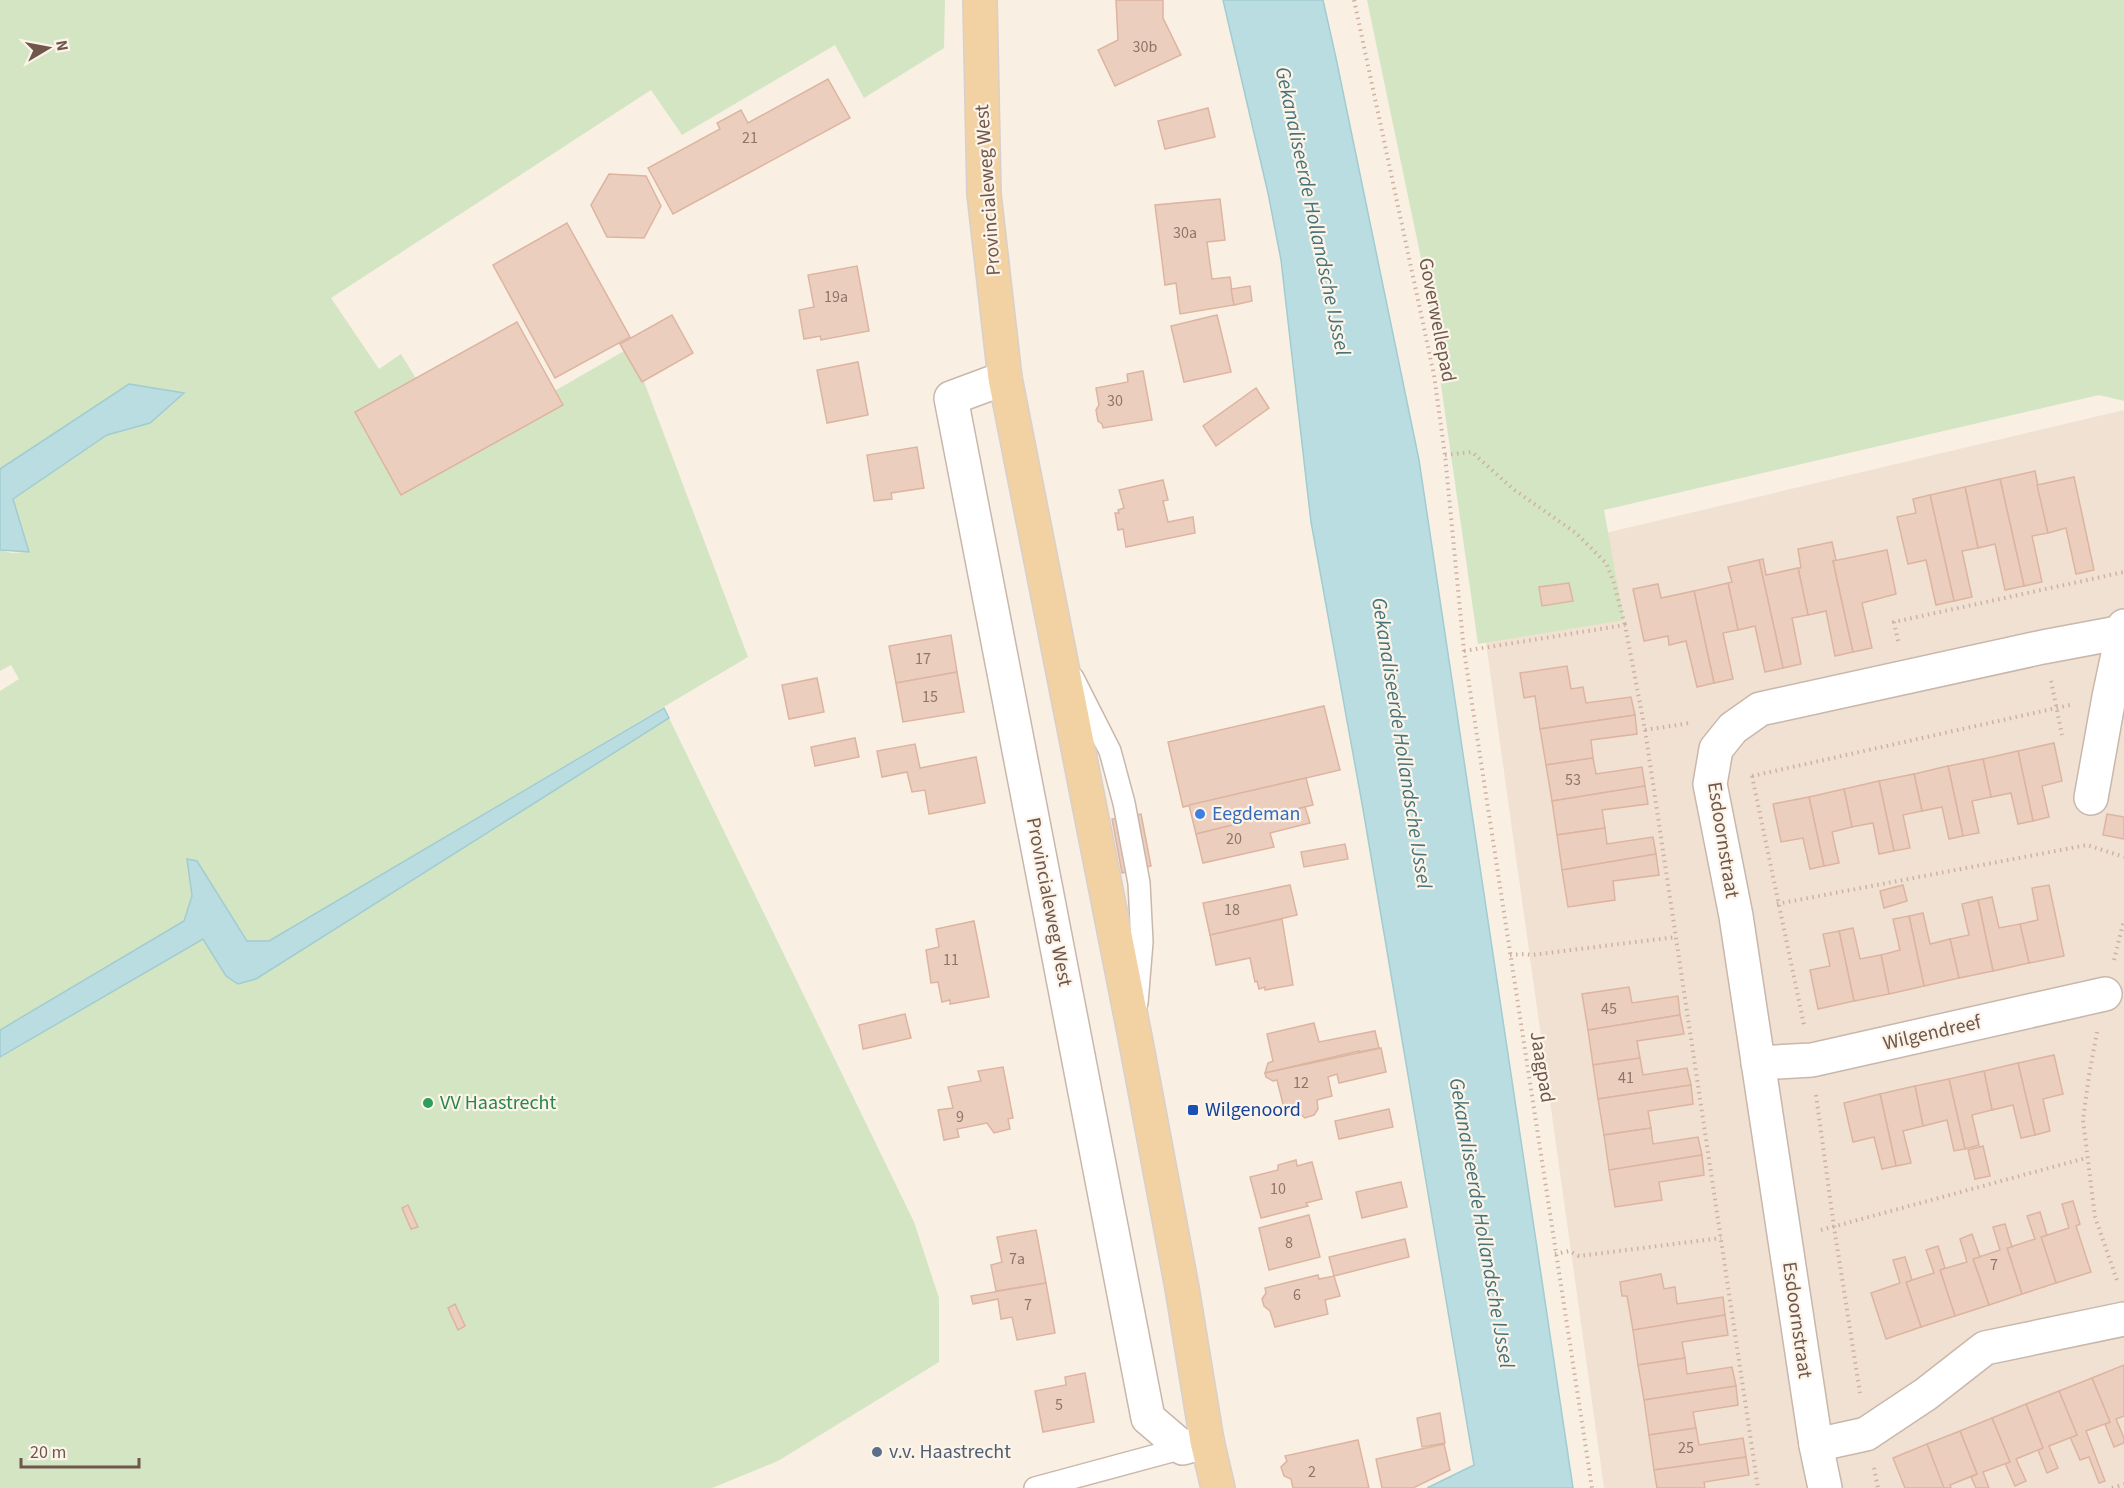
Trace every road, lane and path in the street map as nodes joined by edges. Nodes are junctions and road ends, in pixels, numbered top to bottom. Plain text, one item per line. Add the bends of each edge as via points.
1 (980, 0) edge
2 (1354, 0) edge
3 (1005, 378) junction
4 (1444, 455) junction
5 (2124, 572) edge
6 (1625, 625) junction
7 (2123, 629) edge
8 (1464, 651) junction
9 (1906, 678) junction
10 (2109, 697) junction
11 (1645, 730) junction
12 (1716, 749) junction
13 (1752, 776) junction
14 (1710, 784) junction
15 (2091, 798) dead end
16 (2124, 857) edge
17 (1778, 904) junction
18 (1736, 916) junction
19 (2124, 921) edge
20 (1676, 937) junction
21 (1510, 955) junction
22 (2105, 994) junction
23 (1812, 1060) junction
24 (1758, 1063) junction
25 (2086, 1158) junction
26 (1834, 1227) junction
27 (1721, 1238) junction
28 (1785, 1239) junction
29 (1555, 1254) junction
30 (2122, 1304) edge
31 (1866, 1434) junction
32 (1195, 1444) junction
33 (1816, 1445) junction
34 (2124, 1484) edge
35 (1035, 1488) edge
36 (1218, 1488) edge
37 (1592, 1488) edge
38 (1758, 1488) edge
39 (1825, 1488) edge
40 (1878, 1488) edge
41 (2112, 1488) edge

1 - 3 main road, Provincialeweg West via 984,194
2 - 4 path, Goverwellepad via 1434,375
3 - 32 main road, Provincialeweg West via 1179,1276
3 - 32 street, Provincialeweg West via 951,398 1148,1418
4 - 6 path via 1472,452 1513,489 1576,533 1606,563
4 - 8 path, Goverwellepad
5 - 9 path via 1894,622
6 - 8 path
6 - 11 path
7 - 9 street
7 - 10 street
8 - 21 path, Jaagpad
9 - 12 street via 1760,709 1733,728
10 - 13 path
10 - 15 street
11 - 12 path via 1693,723
11 - 20 path
12 - 14 street, Esdoornstraat
13 - 14 path
13 - 17 path
14 - 18 street, Esdoornstraat
16 - 17 path via 2087,844
17 - 18 path
17 - 23 path
18 - 24 street, Esdoornstraat
19 - 22 path
20 - 21 path
20 - 27 path
21 - 29 path, Jaagpad
22 - 23 street, Wilgendreef
22 - 25 path via 2088,1075 2083,1120
23 - 24 street, Wilgendreef
23 - 26 path
24 - 28 street, Esdoornstraat
25 - 26 path
25 - 30 path via 2095,1217
26 - 28 path
26 - 31 path
27 - 29 path via 1579,1256 1569,1251
27 - 38 path
28 - 33 street, Esdoornstraat
29 - 37 path, Jaagpad
30 - 31 street via 1985,1348
31 - 33 street
31 - 40 path
32 - 35 lane
32 - 36 main road, Provincialeweg West
33 - 39 street, Esdoornstraat
34 - 41 path

